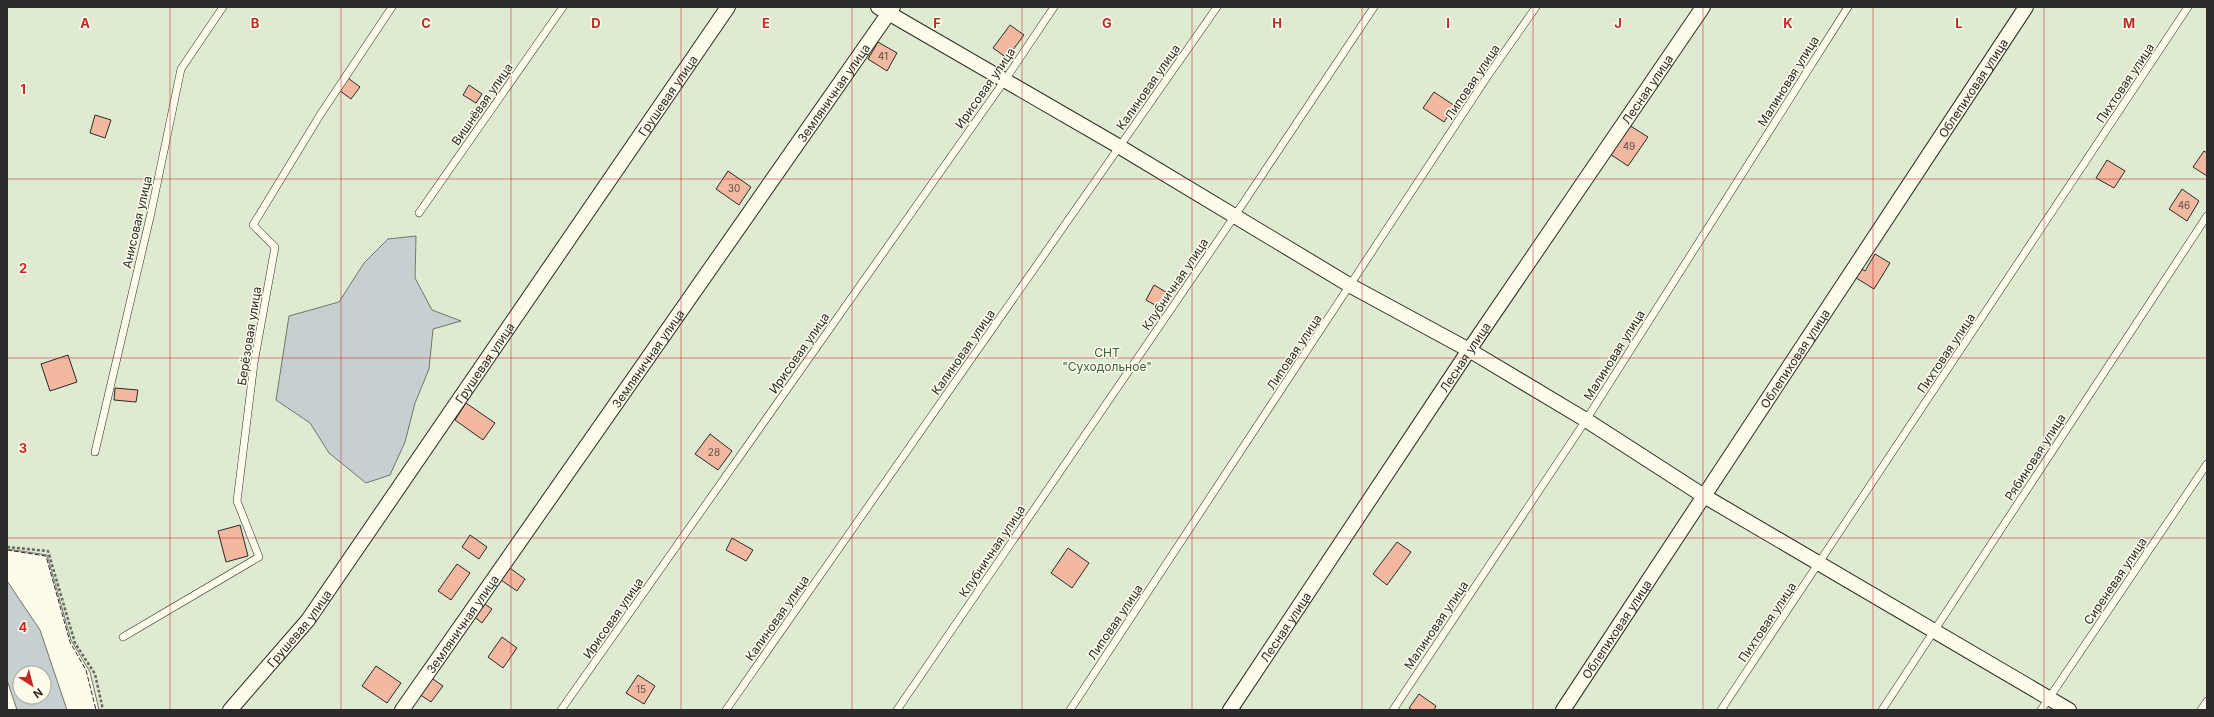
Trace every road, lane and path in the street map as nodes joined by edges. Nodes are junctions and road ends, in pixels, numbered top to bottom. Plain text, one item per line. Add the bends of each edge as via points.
1 (223, 7) edge
2 (392, 7) edge
3 (563, 7) edge
4 (728, 7) edge
5 (1054, 7) edge
6 (1217, 7) edge
7 (1374, 7) edge
8 (1536, 7) edge
9 (1703, 7) edge
10 (1848, 7) edge
11 (2026, 7) edge
12 (2188, 7) edge
13 (887, 9) edge
14 (1005, 80) junction
15 (1120, 147) junction
16 (419, 213) dead end
17 (2207, 216) edge
18 (1234, 217) junction
19 (1351, 286) junction
20 (1469, 350) junction
21 (1586, 420) junction
22 (95, 452) dead end
23 (2207, 464) edge
24 (1704, 496) junction
25 (7, 547) edge
26 (1819, 564) junction
27 (1935, 630) junction
28 (123, 637) dead end
29 (2049, 698) junction
30 (2207, 702) edge
31 (103, 710) edge
32 (230, 710) edge
33 (402, 710) edge
34 (561, 710) edge
35 (726, 710) edge
36 (896, 710) edge
37 (1070, 710) edge
38 (1230, 710) edge
39 (1393, 710) edge
40 (1563, 710) edge
41 (1721, 710) edge
42 (1882, 710) edge
43 (2041, 710) edge
44 (2069, 710) edge
45 (2201, 710) edge

1 - 22 lane, Анисовая улица via 180,69 152,213
2 - 28 lane, Берёзовая улица via 320,115 253,225 275,247 254,363 237,501 259,558
3 - 16 lane, Вишнёвая улица
4 - 32 street, Грушевая улица via 308,620
5 - 14 lane, Ирисовая улица
6 - 15 lane, Калиновая улица
7 - 18 lane, Клубничная улица
8 - 19 lane, Липовая улица via 1487,77
9 - 20 street, Лесная улица
10 - 21 lane, Малиновая улица
11 - 24 street, Облепиховая улица
12 - 26 lane, Пихтовая улица
13 - 14 street
13 - 33 street, Земляничная улица
14 - 15 street
14 - 34 lane, Ирисовая улица
15 - 18 street
15 - 35 lane, Калиновая улица
17 - 27 lane, Рябиновая улица
18 - 19 street
18 - 36 lane, Клубничная улица
19 - 20 street
19 - 37 lane, Липовая улица
20 - 21 street
20 - 38 street, Лесная улица
21 - 24 street
21 - 39 lane, Малиновая улица
23 - 29 lane, Сиреневая улица
24 - 26 street
24 - 40 street, Облепиховая улица
25 - 31 path via 48,551 75,643 95,674
26 - 27 street
26 - 41 lane, Пихтовая улица
27 - 29 street
27 - 42 lane, Рябиновая улица
29 - 43 lane, Сиреневая улица
29 - 44 street
30 - 45 lane

